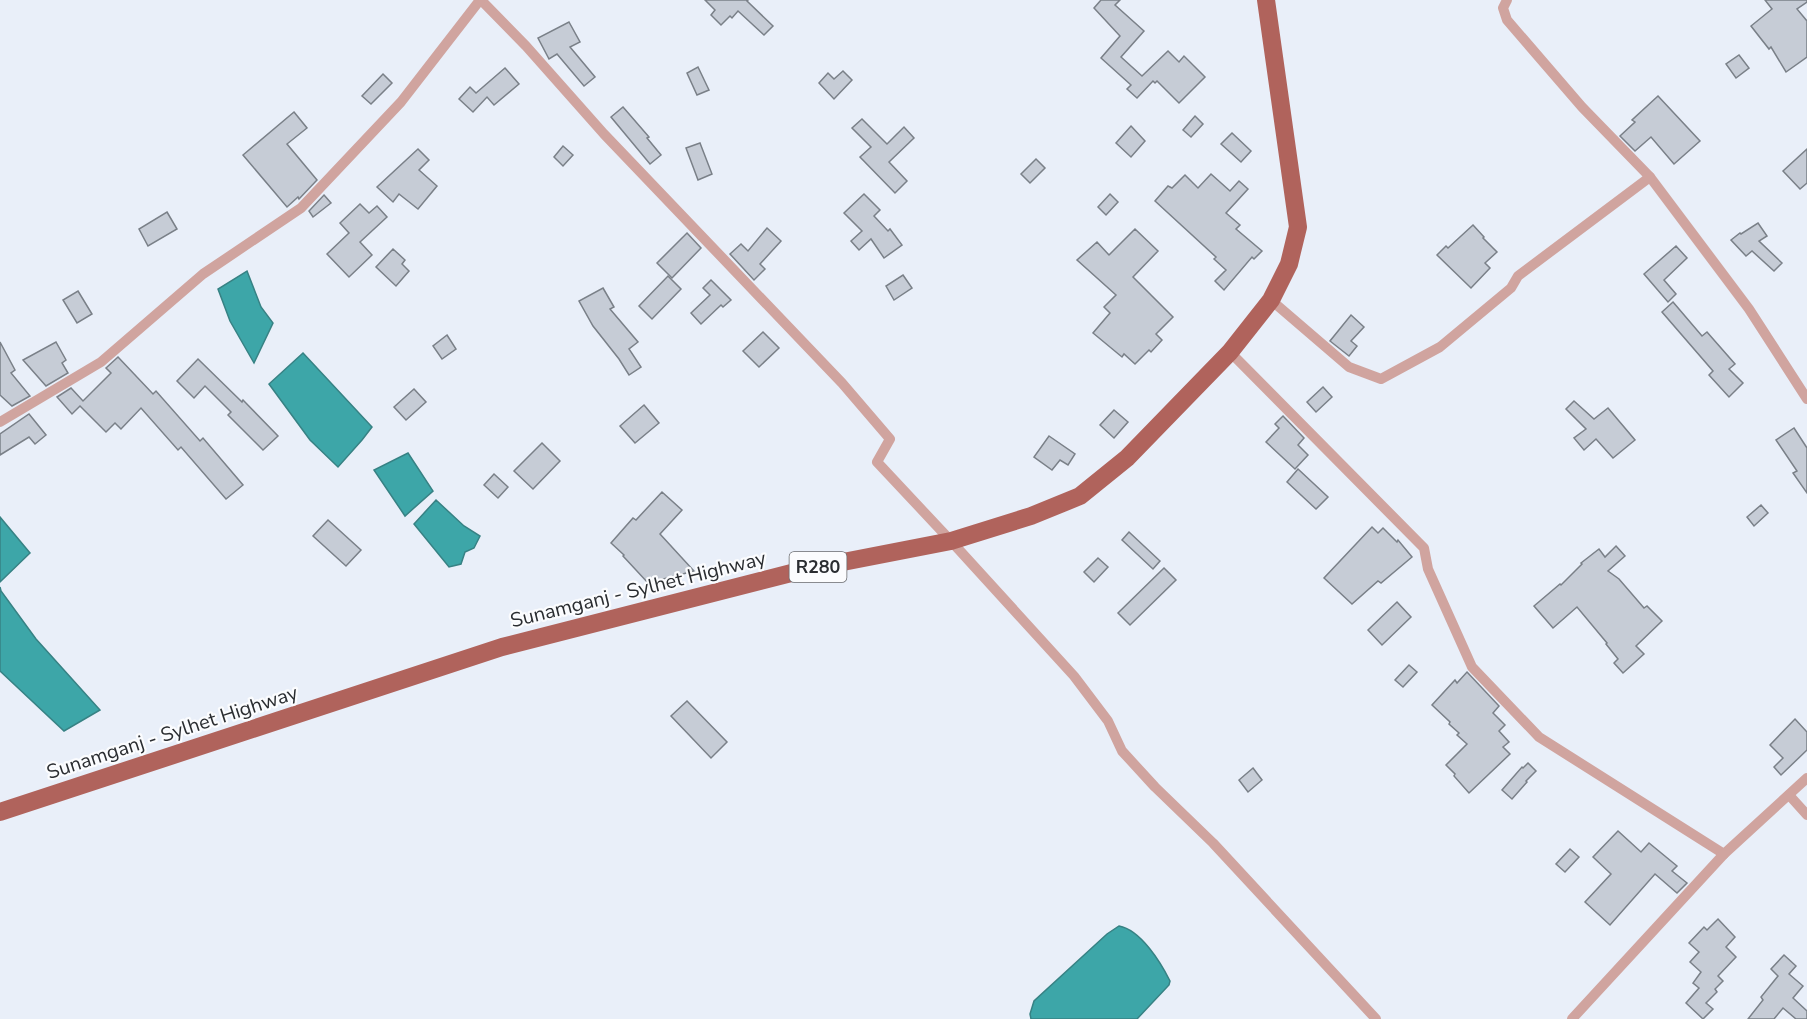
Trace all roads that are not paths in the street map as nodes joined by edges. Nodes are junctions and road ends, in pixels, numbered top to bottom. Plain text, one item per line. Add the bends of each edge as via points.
1 (481, 0) edge
2 (1266, 0) edge
3 (1507, 0) edge
4 (1650, 177) junction
5 (1271, 300) junction
6 (1230, 352) junction
7 (1807, 399) edge
8 (0, 422) edge
9 (951, 541) junction
10 (1807, 777) edge
11 (1789, 795) junction
12 (0, 812) edge
13 (1807, 815) edge
14 (1724, 854) junction
15 (1376, 1019) edge
16 (1572, 1019) edge

1 - 8 street via 401,102 301,208 203,274 101,362
1 - 9 street via 842,383 890,439 877,462
2 - 5 main road, Sunamganj - Sylhet Highway / R280 via 1298,227 1289,264
3 - 4 street via 1503,8 1507,20 1582,107
4 - 5 street via 1518,276 1510,288 1440,348 1382,379 1349,367
4 - 7 street via 1749,309
5 - 6 main road, Sunamganj - Sylhet Highway / R280
6 - 9 main road, Sunamganj - Sylhet Highway / R280 via 1127,458 1080,496
6 - 14 street via 1424,548 1428,569 1472,667 1539,737
9 - 12 main road, Sunamganj - Sylhet Highway / R280 via 807,569 502,647
9 - 15 street via 1074,676 1108,721 1122,751
10 - 11 street
11 - 13 street
11 - 14 street
14 - 16 street

